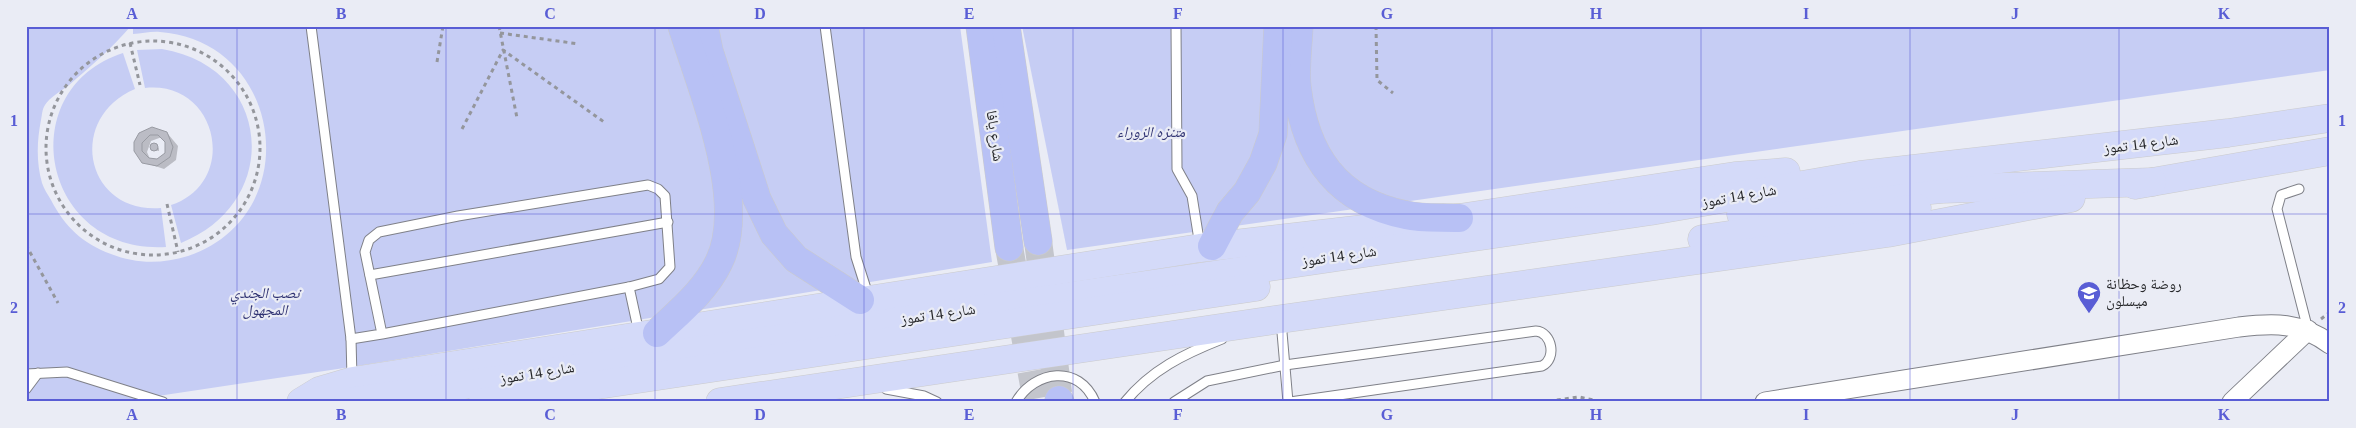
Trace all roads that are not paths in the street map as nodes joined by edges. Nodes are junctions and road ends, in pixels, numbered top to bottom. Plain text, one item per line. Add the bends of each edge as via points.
1 (311, 26) edge
2 (682, 26) edge
3 (704, 26) edge
4 (825, 26) edge
5 (980, 26) edge
6 (1006, 26) edge
7 (1176, 26) edge
8 (1278, 26) edge
9 (1299, 26) edge
10 (2330, 118) edge
11 (2330, 151) edge
12 (1860, 175) junction
13 (2152, 182) junction
14 (2299, 189) dead end
15 (1459, 218) junction
16 (668, 222) junction
17 (1038, 240) tunnel mouth
18 (1009, 246) tunnel mouth
19 (1206, 247) junction
20 (370, 275) junction
21 (629, 287) junction
22 (865, 299) junction
23 (1277, 319) junction
24 (2308, 330) junction
25 (382, 334) junction
26 (649, 335) junction
27 (351, 339) junction
28 (2330, 344) edge
29 (1285, 365) junction
30 (38, 372) junction
31 (26, 374) edge
32 (815, 388) junction
33 (26, 389) edge
34 (350, 391) edge
35 (163, 402) edge
36 (301, 402) edge
37 (483, 402) edge
38 (575, 402) edge
39 (720, 402) edge
40 (937, 402) edge
41 (1016, 402) edge
42 (1095, 402) edge
43 (1125, 402) edge
44 (1174, 402) edge
45 (1289, 402) edge
46 (1765, 402) edge
47 (2232, 402) edge

1 - 27 lane
2 - 26 highway via 722,154 728,190 729,227 720,261 705,285
3 - 22 highway via 709,51 757,200 774,234 796,258
4 - 22 lane via 856,257
5 - 18 highway, شارع يافا
6 - 17 highway, شارع يافا
7 - 19 lane via 1177,169 1192,196
8 - 19 highway via 1273,134 1263,164 1247,192
9 - 15 highway via 1297,86 1305,127 1321,164 1342,187 1373,206 1407,216
10 - 12 main road, شارع 14 تموز via 2228,133
11 - 13 main road, شارع 14 تموز
12 - 15 main road via 1760,173
12 - 34 main road, شارع 14 تموز via 1641,212
13 - 23 main road, شارع 14 تموز via 1888,233
13 - 37 main road, شارع 14 تموز via 1973,187 1873,195
13 - 38 main road via 1960,202
14 - 24 lane via 2281,195 2277,209
15 - 19 main road
16 - 20 lane
16 - 20 lane via 665,196 648,185 458,216 379,232 368,240 364,252
16 - 21 lane via 670,267 659,279
19 - 22 main road
20 - 25 lane
21 - 25 lane
21 - 26 lane
22 - 26 main road
23 - 29 lane
23 - 32 main road, شارع 14 تموز
23 - 43 lane via 1179,357 1147,379
24 - 28 street
24 - 46 street via 2275,323 2238,327
24 - 47 street
25 - 27 lane
26 - 34 main road
27 - 34 lane
29 - 44 lane via 1207,381
29 - 45 lane
29 - 45 lane via 1536,332 1548,336 1551,356 1542,366
30 - 31 lane
30 - 33 lane
30 - 35 lane via 67,372
32 - 39 main road, شارع 14 تموز
32 - 40 lane via 894,390
34 - 36 main road via 319,391
41 - 42 lane via 1031,384 1044,377 1055,376 1079,382

